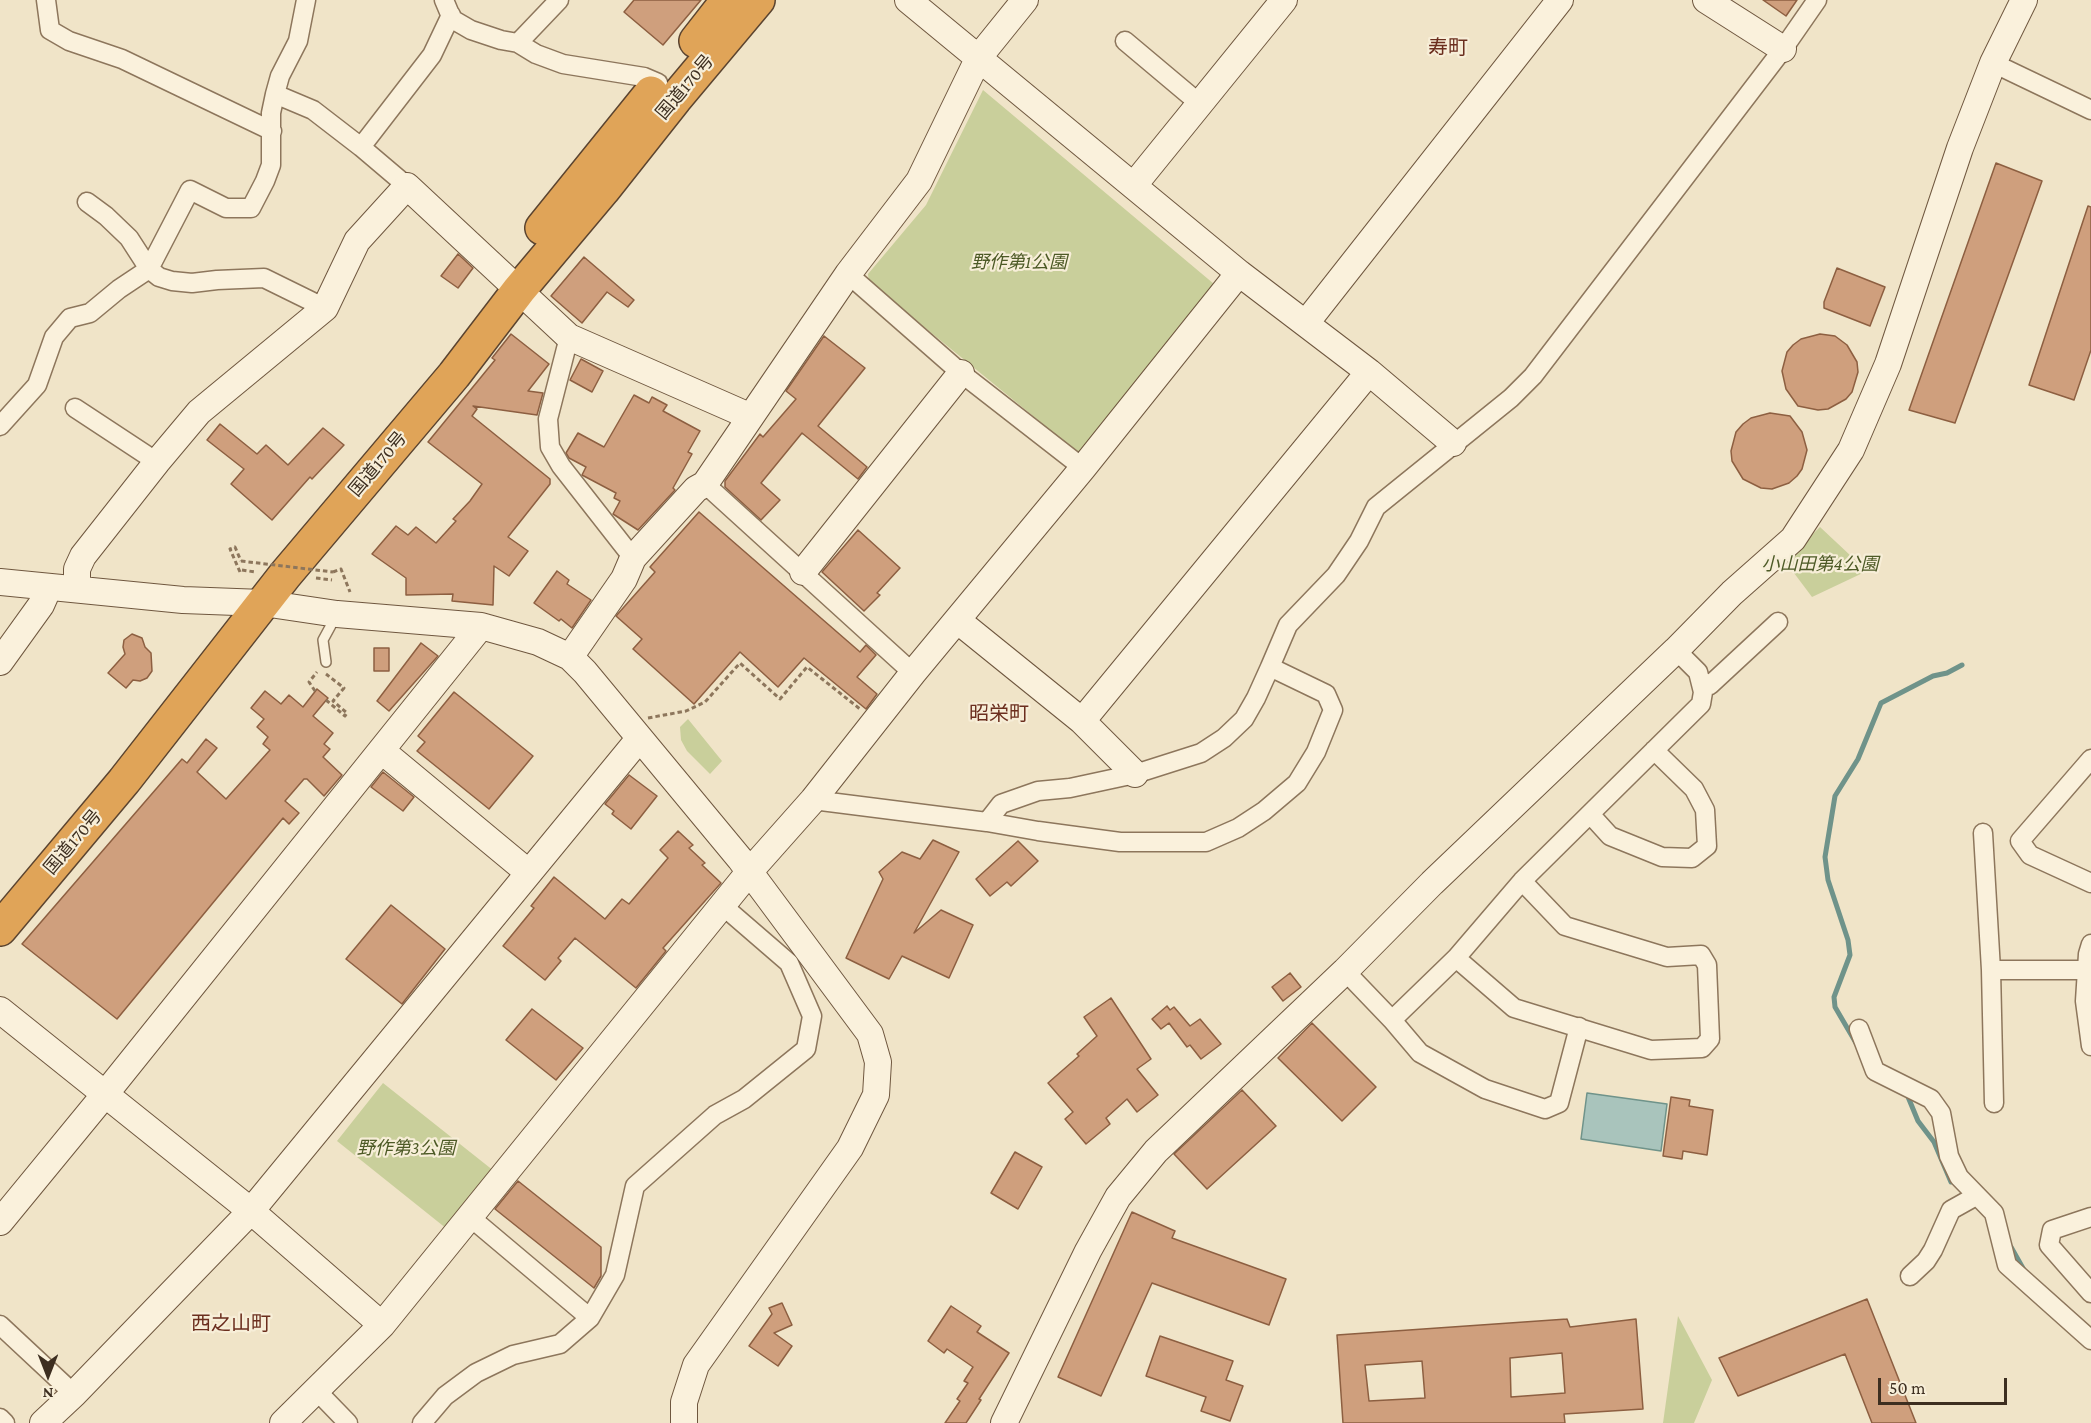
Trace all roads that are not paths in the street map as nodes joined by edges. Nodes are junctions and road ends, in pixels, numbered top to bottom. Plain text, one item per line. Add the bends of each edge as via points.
1 (46, 0) edge
2 (306, 0) edge
3 (559, 0) edge
4 (728, 0) edge
5 (758, 0) edge
6 (908, 0) edge
7 (1025, 0) edge
8 (1284, 0) edge
9 (1560, 0) edge
10 (1706, 0) edge
11 (1817, 0) edge
12 (2024, 0) edge
13 (448, 7) edge
14 (1125, 40) dead end
15 (518, 43) junction
16 (1783, 49) junction
17 (979, 57) junction
18 (1993, 63) junction
19 (658, 83) junction
20 (275, 94) junction
21 (1200, 104) junction
22 (2091, 110) edge
23 (272, 131) junction
24 (361, 147) junction
25 (1134, 185) junction
26 (407, 186) junction
27 (87, 202) dead end
28 (149, 270) junction
29 (1239, 273) junction
30 (848, 274) junction
31 (512, 283) junction
32 (325, 308) junction
33 (1306, 323) junction
34 (569, 337) junction
35 (1369, 372) junction
36 (960, 373) junction
37 (75, 408) dead end
38 (749, 416) junction
39 (3, 417) edge
40 (1453, 443) junction
41 (157, 462) junction
42 (1083, 468) junction
43 (705, 484) junction
44 (633, 558) junction
45 (803, 572) junction
46 (0, 582) edge
47 (49, 587) junction
48 (77, 589) junction
49 (247, 592) junction
50 (337, 614) junction
51 (957, 620) junction
52 (1778, 622) dead end
53 (481, 626) junction
54 (1676, 651) junction
55 (570, 657) junction
56 (0, 662) edge
57 (323, 666) road end
58 (1270, 667) junction
59 (913, 673) junction
60 (1700, 680) junction
61 (1082, 721) junction
62 (643, 728) junction
63 (1654, 750) junction
64 (382, 751) junction
65 (2091, 759) edge
66 (1135, 774) junction
67 (813, 800) junction
68 (1590, 814) junction
69 (987, 822) junction
70 (1983, 833) dead end
71 (750, 871) junction
72 (529, 873) junction
73 (1522, 881) junction
74 (2091, 883) edge
75 (0, 902) edge
76 (723, 906) junction
77 (0, 929) edge
78 (2091, 944) edge
79 (1456, 958) junction
80 (1991, 970) junction
81 (2087, 970) junction
82 (1345, 971) junction
83 (0, 1010) edge
84 (1392, 1020) junction
85 (1579, 1027) junction
86 (1859, 1029) dead end
87 (2091, 1046) edge
88 (106, 1094) junction
89 (1994, 1103) dead end
90 (1976, 1196) junction
91 (251, 1211) junction
92 (470, 1217) junction
93 (2091, 1217) edge
94 (0, 1222) edge
95 (1910, 1276) dead end
96 (2091, 1293) edge
97 (590, 1318) junction
98 (0, 1325) edge
99 (382, 1325) junction
100 (2091, 1340) edge
101 (316, 1390) junction
102 (74, 1394) junction
103 (0, 1418) edge
104 (5, 1423) edge
105 (43, 1423) edge
106 (283, 1423) edge
107 (348, 1423) edge
108 (422, 1423) edge
109 (684, 1423) edge
110 (1004, 1423) edge

1 - 23 street via 50,30 69,41 122,59
2 - 20 street via 298,41
3 - 15 street
4 - 19 highway, 国道170号
5 - 31 highway, 国道170号 via 675,99 607,193
6 - 17 street
7 - 17 street
8 - 21 street
9 - 33 street
10 - 16 street
11 - 16 street
12 - 18 street
13 - 15 street via 452,19 471,30
13 - 24 street via 432,55
14 - 21 street
15 - 19 street via 563,64 644,77
16 - 40 street via 1533,376
17 - 25 street
17 - 30 street via 919,181
18 - 22 street
18 - 54 street via 1960,148 1888,364 1851,450 1793,539 1732,593
19 - 31 highway, 国道170号
20 - 23 street
20 - 24 street via 313,110
21 - 25 street
23 - 28 street via 271,165 251,208 226,208 190,190
24 - 26 street
25 - 29 street
26 - 31 street
26 - 32 street via 357,241
27 - 28 street via 129,238
28 - 32 street via 165,279 192,283 264,278
28 - 39 street via 90,312 70,318 54,337 37,385
29 - 33 street
29 - 42 street
30 - 36 street
30 - 38 street
31 - 34 street
31 - 49 highway, 国道170号 via 454,375 285,575
32 - 41 street via 199,411
33 - 35 street
34 - 38 street
34 - 44 street via 548,419 550,447
35 - 40 street
35 - 61 street
36 - 42 street
36 - 45 street
37 - 41 street
38 - 43 street
40 - 58 street via 1376,507 1359,542 1336,575 1288,625
41 - 48 street via 83,556 77,569
42 - 51 street
43 - 44 street
43 - 45 street
44 - 55 street via 624,579
45 - 59 street
46 - 47 street
47 - 48 street
47 - 56 street via 42,605
48 - 49 street via 183,600
49 - 50 street
49 - 75 highway, 国道170号 via 178,691
49 - 77 highway, 国道170号 via 124,781
50 - 53 street
50 - 57 lane via 323,640
51 - 59 street
51 - 61 street
52 - 60 street via 1710,685
53 - 55 street via 538,642
53 - 64 street
54 - 60 street via 1698,672
54 - 82 street
55 - 62 street
58 - 66 street via 1244,719 1224,738 1201,753
58 - 69 street via 1326,694 1333,710 1316,752 1297,783 1238,828 1206,842 1120,842
59 - 67 street
60 - 63 street via 1701,704
61 - 66 street
62 - 71 street
62 - 72 street
63 - 68 street
63 - 68 street via 1694,789 1705,810 1707,846 1692,858 1662,857 1610,836
64 - 72 street
64 - 88 street
65 - 74 street via 2020,841 2030,855
66 - 69 street via 1038,791 1001,804
67 - 69 street
67 - 71 street
68 - 73 street
70 - 80 street
71 - 76 street
71 - 109 street via 870,1034 878,1062 876,1095 850,1148 696,1365 684,1402
72 - 91 street
73 - 79 street
73 - 85 street via 1565,926 1667,957 1701,956 1707,965 1710,1039 1702,1048 1651,1050
76 - 92 street
76 - 97 street via 789,963 812,1016 806,1049 744,1100 715,1115 635,1186 615,1275
78 - 81 street
79 - 84 street
79 - 85 street via 1514,1008
80 - 81 street
80 - 89 street
81 - 87 street via 2085,1001
82 - 84 street
82 - 110 street via 1156,1151 1118,1197
83 - 88 street
84 - 85 street via 1420,1053 1485,1089 1545,1109 1559,1103
86 - 90 street via 1875,1071 1931,1099 1941,1113 1949,1156 1959,1177
88 - 91 street
88 - 94 street
90 - 95 street via 1951,1210 1929,1255
90 - 100 street via 1994,1213 2007,1265
91 - 99 street
91 - 102 street
92 - 97 street
92 - 99 street
93 - 96 street via 2052,1230 2049,1245
97 - 108 street via 560,1344 513,1354 476,1373 445,1396
98 - 102 street
99 - 101 street
101 - 106 street
101 - 107 street
102 - 105 street
103 - 104 street

